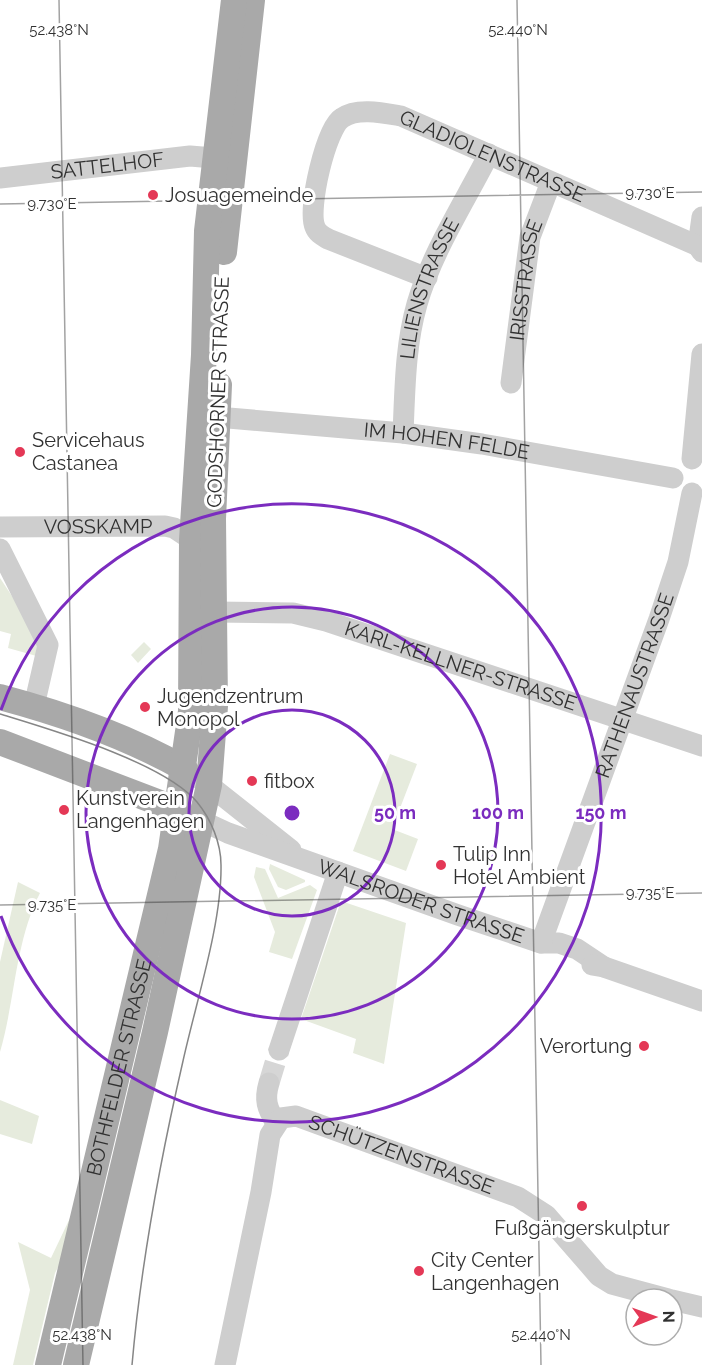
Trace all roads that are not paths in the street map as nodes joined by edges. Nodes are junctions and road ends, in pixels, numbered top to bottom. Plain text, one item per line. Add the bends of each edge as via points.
1 (234, 0) edge
2 (252, 0) edge
3 (489, 154) junction
4 (214, 158) junction
5 (0, 178) edge
6 (551, 182) junction
7 (702, 217) edge
8 (700, 249) edge
9 (427, 278) junction
10 (702, 354) edge
11 (511, 383) dead end
12 (218, 417) junction
13 (403, 433) junction
14 (697, 462) edge
15 (673, 478) junction
16 (697, 490) edge
17 (0, 528) edge
18 (192, 540) junction
19 (0, 549) edge
20 (214, 612) junction
21 (0, 697) edge
22 (34, 706) junction
23 (623, 720) junction
24 (0, 742) edge
25 (702, 746) edge
26 (185, 769) junction
27 (209, 785) junction
28 (178, 810) junction
29 (203, 821) junction
30 (303, 859) junction
31 (338, 872) junction
32 (541, 943) junction
33 (702, 1001) edge
34 (279, 1050) tunnel mouth
35 (269, 1083) tunnel mouth
36 (276, 1123) junction
37 (624, 1287) edge
38 (684, 1302) edge
39 (702, 1307) edge
40 (48, 1365) edge
41 (76, 1365) edge
42 (225, 1365) edge

1 - 4 main road, GODSHORNER STRASSE
2 - 12 main road, GODSHORNER STRASSE via 225,231
3 - 6 street, GLADIOLENSTRASSE
3 - 9 street, LILIENSTRASSE
3 - 9 street, GLADIOLENSTRASSE via 386,113 343,116 327,137 312,213 319,234
4 - 5 street, SATTELHOF via 190,156
4 - 18 main road, GODSHORNER STRASSE
6 - 8 street, GLADIOLENSTRASSE
6 - 11 street, IRISSTRASSE via 530,237
7 - 8 street
9 - 13 street, LILIENSTRASSE via 409,340
10 - 14 street
12 - 13 street, IM HOHEN FELDE
12 - 20 main road, GODSHORNER STRASSE
13 - 15 street, IM HOHEN FELDE
14 - 15 street via 677,464
15 - 16 street via 679,489
16 - 23 street, RATHENAUSTRASSE via 678,562
17 - 18 street, VOSSKAMP via 165,526
18 - 26 main road, GODSHORNER STRASSE via 192,673
19 - 22 street via 48,645
20 - 23 street, KARL-KELLNER-STRASSE via 293,613 326,621
20 - 27 main road, GODSHORNER STRASSE via 215,706
21 - 22 main road, WALSRODER STRASSE
22 - 26 main road, WALSRODER STRASSE via 132,742
23 - 25 street, KARL-KELLNER-STRASSE
23 - 32 street, RATHENAUSTRASSE
24 - 28 main road, WALSRODER STRASSE
26 - 27 street, WALSRODER STRASSE
26 - 28 main road, BOTHFELDER STRASSE
27 - 29 main road, BOTHFELDER STRASSE
27 - 30 street, WALSRODER STRASSE
28 - 29 street, WALSRODER STRASSE
28 - 40 main road, BOTHFELDER STRASSE
29 - 30 street, WALSRODER STRASSE
29 - 41 main road, BOTHFELDER STRASSE
30 - 31 street, WALSRODER STRASSE
31 - 32 street, WALSRODER STRASSE
31 - 34 street
32 - 33 street, WALSRODER STRASSE via 552,956 604,967
35 - 36 street via 266,1106
36 - 37 street, SCHÜTZENSTRASSE via 281,1118 296,1116 518,1197 546,1215 599,1276
36 - 42 street via 270,1135
38 - 39 street, SCHÜTZENSTRASSE

